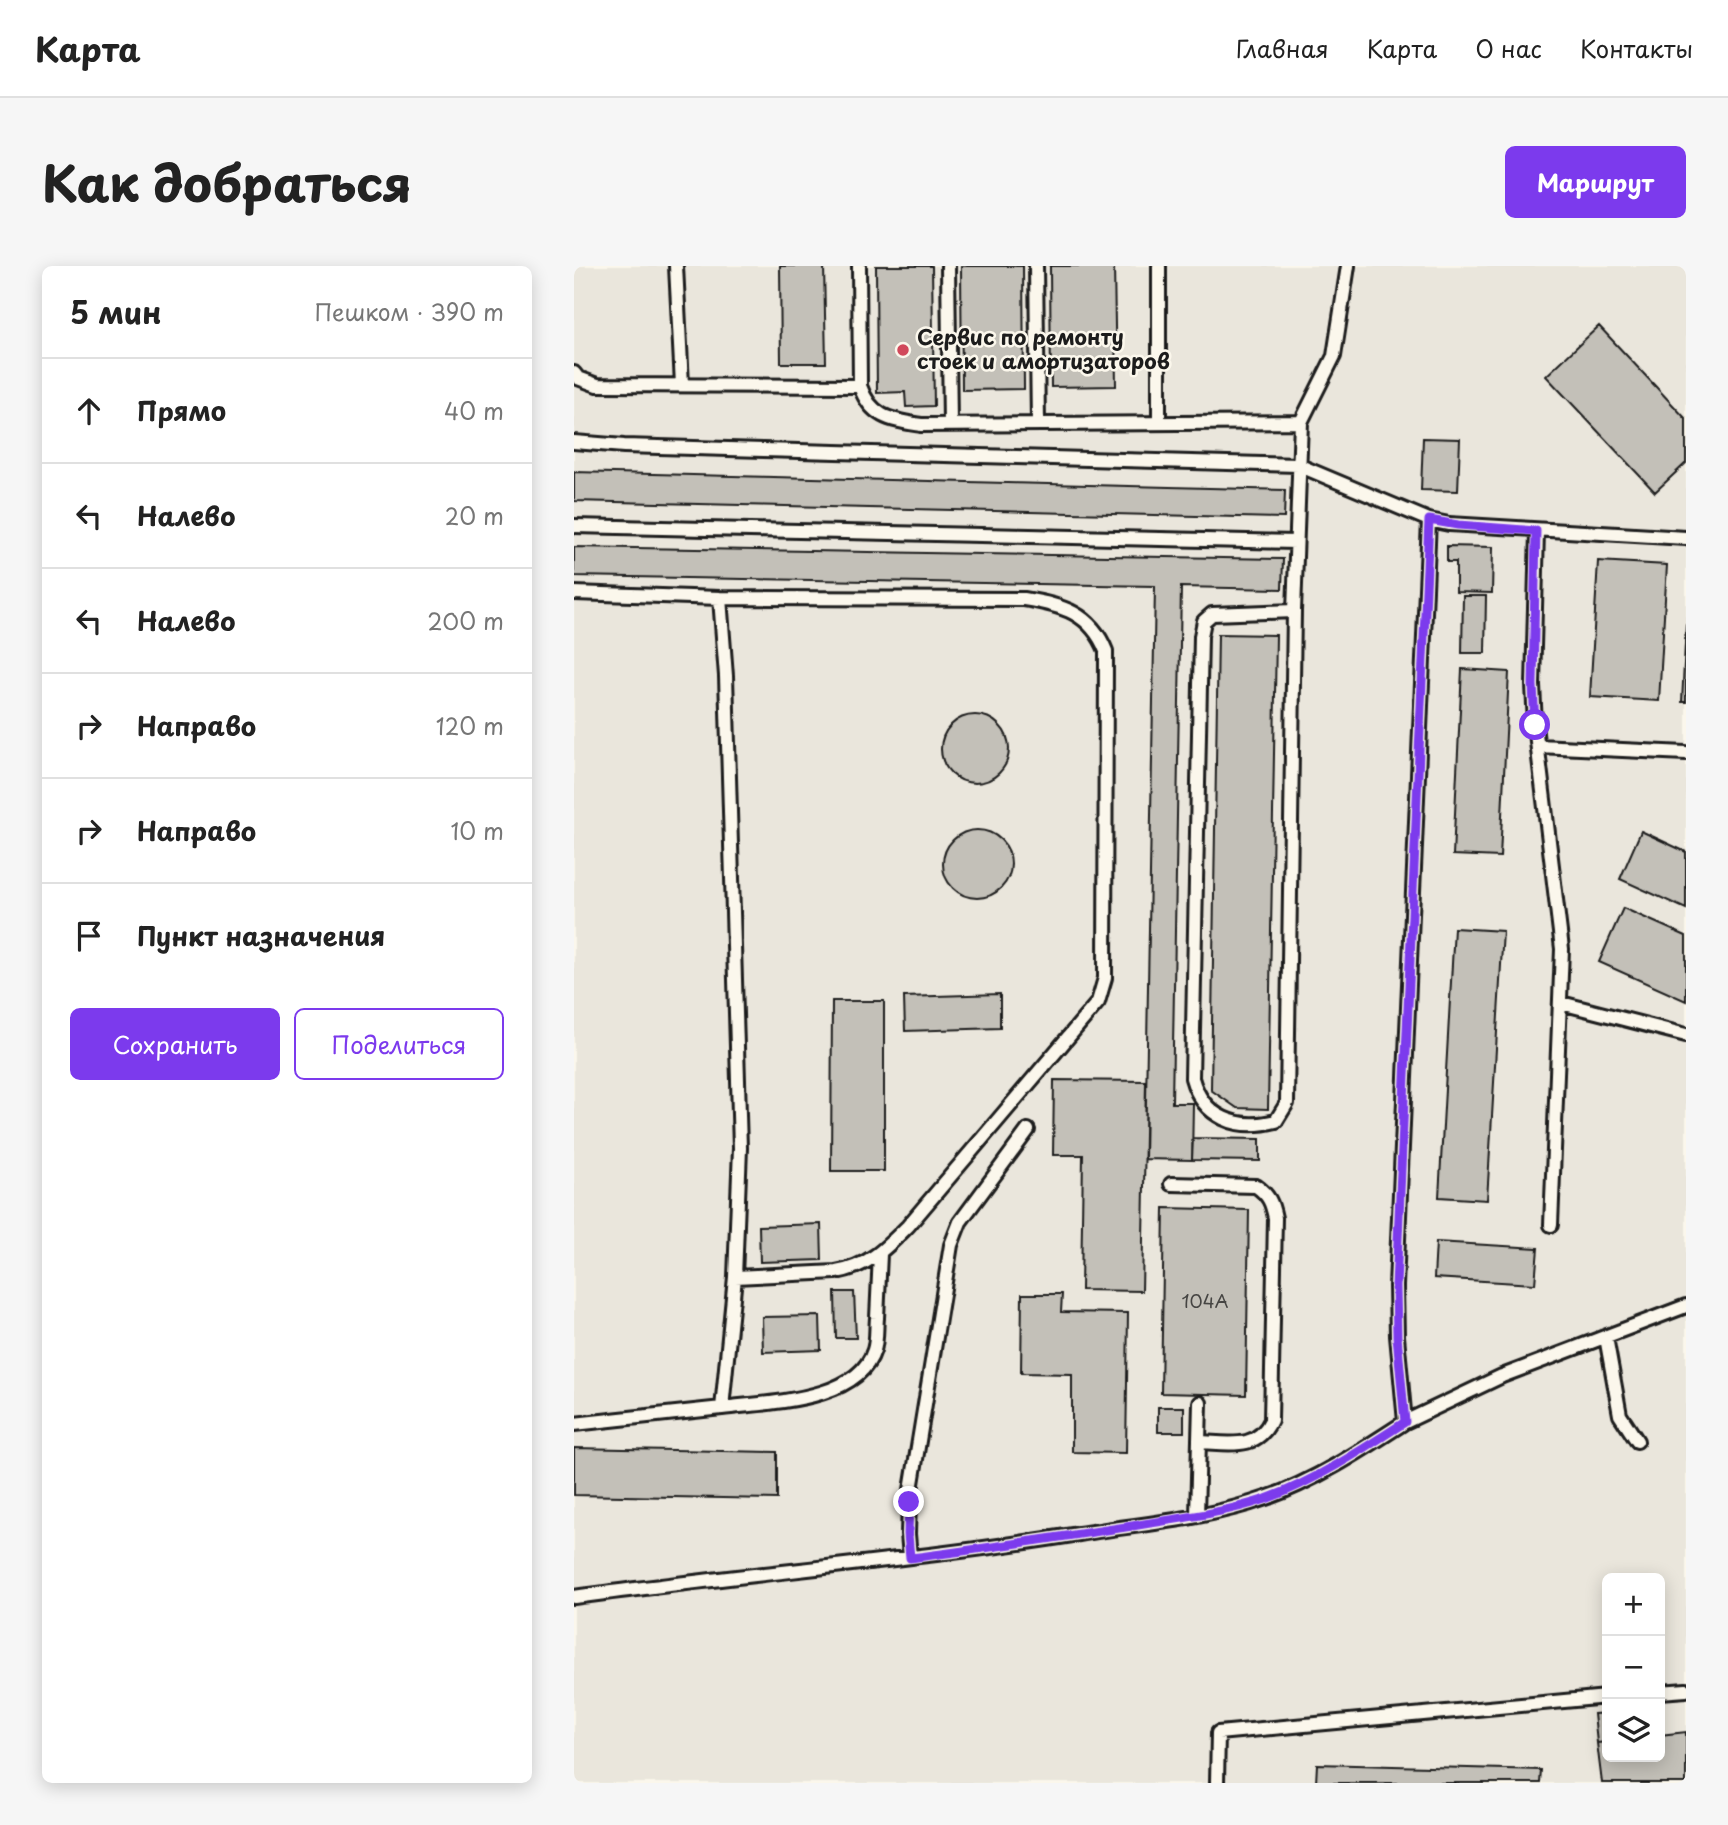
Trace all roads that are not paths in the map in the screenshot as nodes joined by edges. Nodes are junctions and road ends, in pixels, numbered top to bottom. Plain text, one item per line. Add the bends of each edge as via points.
1 (676, 266) edge
2 (859, 266) edge
3 (948, 266) edge
4 (1036, 266) edge
5 (1159, 266) edge
6 (1348, 266) edge
7 (574, 373) edge
8 (682, 385) junction
9 (860, 386) junction
10 (1301, 422) junction
11 (1159, 423) junction
12 (1038, 424) junction
13 (950, 425) junction
14 (574, 442) edge
15 (1298, 465) junction
16 (1429, 520) junction
17 (574, 526) edge
18 (1536, 531) junction
19 (1686, 538) edge
20 (1296, 542) junction
21 (574, 593) edge
22 (720, 598) junction
23 (1294, 611) junction
24 (1538, 746) junction
25 (1686, 752) edge
26 (1561, 1003) junction
27 (1686, 1035) edge
28 (1028, 1130) dead end
29 (1171, 1184) dead end
30 (1551, 1225) dead end
31 (880, 1254) junction
32 (735, 1277) junction
33 (1686, 1306) edge
34 (1606, 1337) junction
35 (1200, 1403) dead end
36 (722, 1408) junction
37 (1405, 1422) junction
38 (574, 1424) edge
39 (1637, 1441) dead end
40 (1199, 1443) junction
41 (1197, 1515) junction
42 (910, 1558) junction
43 (574, 1597) edge
44 (1686, 1689) edge
45 (1665, 1691) edge
46 (1602, 1697) edge
47 (1217, 1783) edge

1 - 8 lane
2 - 9 lane
3 - 13 lane
4 - 12 lane
5 - 11 lane
6 - 10 lane via 1334,356
7 - 8 lane via 597,385
8 - 9 lane
9 - 13 lane via 875,412 895,421
10 - 11 lane
10 - 15 lane
11 - 12 lane
12 - 13 lane
14 - 15 lane
15 - 16 lane
15 - 20 lane
16 - 18 lane
16 - 37 lane via 1396,1286
17 - 20 lane
18 - 19 lane
18 - 24 lane via 1533,685
20 - 23 lane
21 - 22 lane
22 - 31 lane via 1024,600 1083,618 1099,633 1106,651 1103,991
22 - 32 lane via 740,1147
23 - 23 lane via 1287,1103 1276,1121 1268,1124 1233,1123 1214,1114 1192,1077 1201,636 1204,621 1212,614
24 - 25 lane
24 - 26 lane via 1562,949
26 - 27 lane
26 - 30 lane
28 - 42 lane via 960,1222 951,1245 909,1502
29 - 40 lane via 1256,1186 1272,1203 1275,1218 1271,1420 1266,1431 1247,1443
31 - 32 lane via 850,1270
31 - 36 lane via 875,1348 869,1364 856,1377 834,1390 809,1396
32 - 36 lane
33 - 34 lane
34 - 37 lane via 1502,1376
34 - 39 lane via 1620,1415
35 - 40 lane
36 - 38 lane
37 - 41 lane via 1295,1486 1268,1498
40 - 41 lane
41 - 42 lane
42 - 43 lane
44 - 45 lane
46 - 47 lane via 1218,1733

